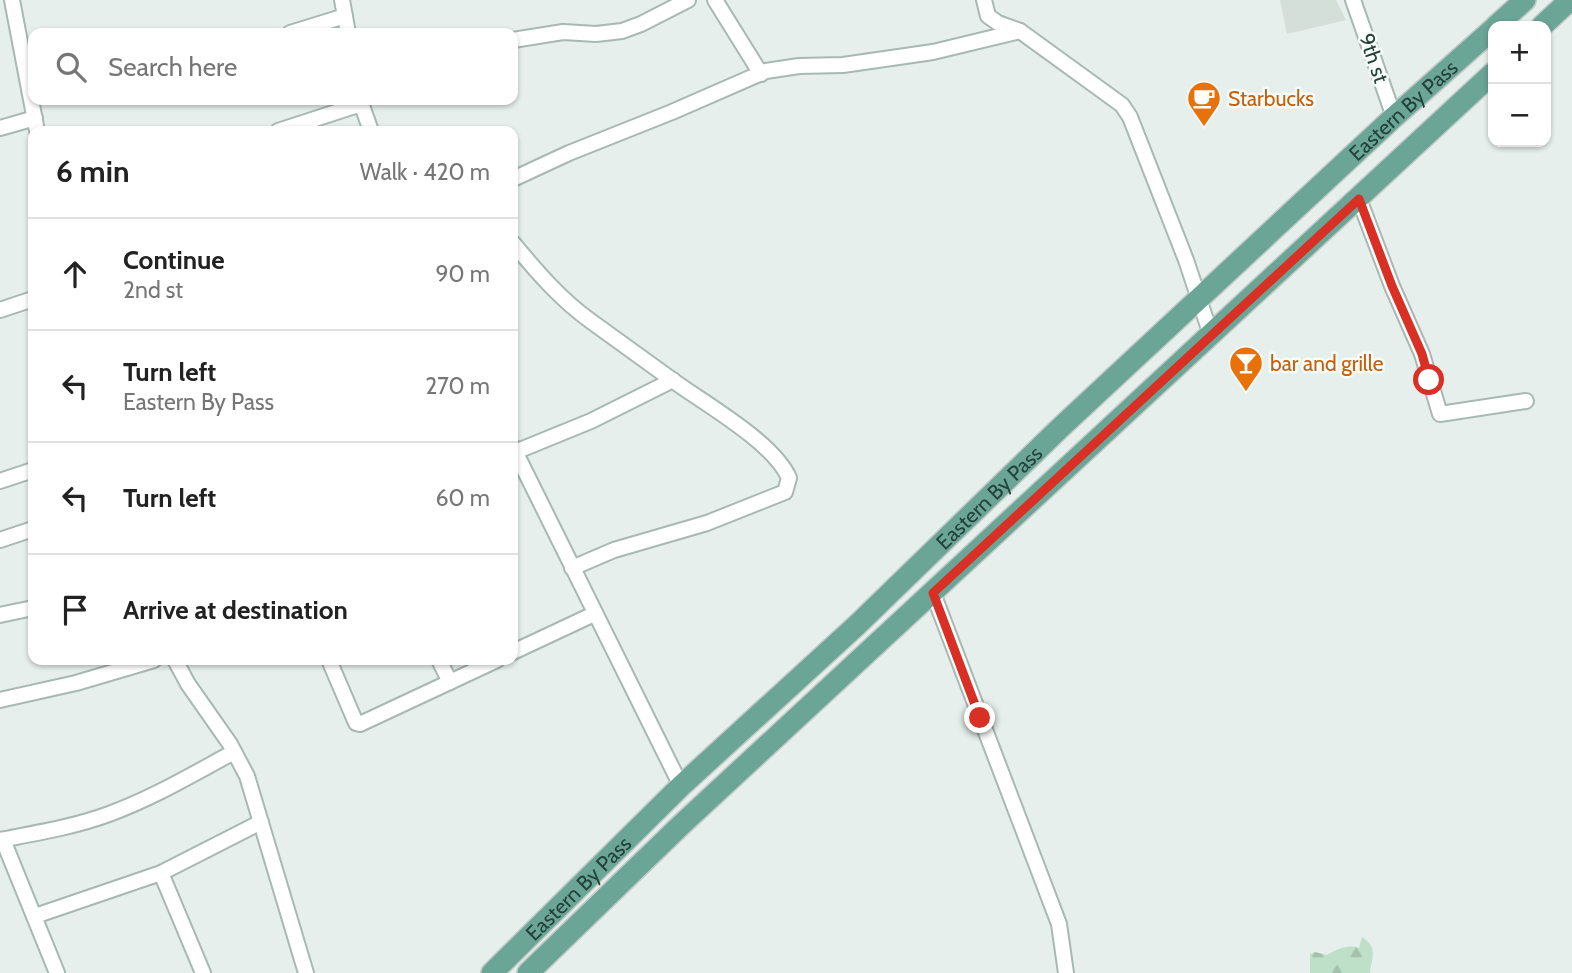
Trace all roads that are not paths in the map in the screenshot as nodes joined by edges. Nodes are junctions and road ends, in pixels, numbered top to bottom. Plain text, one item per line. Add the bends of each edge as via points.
1 (12, 0) edge
2 (342, 0) edge
3 (688, 0) edge
4 (715, 0) edge
5 (984, 0) edge
6 (1353, 0) edge
7 (1525, 0) edge
8 (1570, 0) edge
9 (345, 16) junction
10 (1502, 21) edge
11 (1547, 21) edge
12 (306, 28) edge
13 (347, 28) edge
14 (1020, 30) junction
15 (1488, 33) edge
16 (518, 39) edge
17 (28, 74) edge
18 (761, 74) junction
19 (1488, 78) edge
20 (34, 105) edge
21 (352, 105) edge
22 (362, 105) edge
23 (1394, 117) junction
24 (36, 125) edge
25 (292, 126) edge
26 (369, 126) edge
27 (0, 128) edge
28 (518, 177) edge
29 (1359, 199) junction
30 (518, 249) edge
31 (1199, 300) junction
32 (28, 301) edge
33 (0, 310) edge
34 (1211, 335) junction
35 (673, 380) junction
36 (1526, 401) dead end
37 (518, 448) edge
38 (518, 457) edge
39 (28, 472) edge
40 (0, 481) edge
41 (28, 531) edge
42 (0, 540) edge
43 (572, 568) junction
44 (933, 593) junction
45 (28, 609) edge
46 (594, 614) junction
47 (0, 615) edge
48 (518, 650) edge
49 (137, 665) edge
50 (178, 665) edge
51 (331, 665) edge
52 (442, 665) edge
53 (486, 665) edge
54 (450, 682) junction
55 (0, 700) edge
56 (234, 752) junction
57 (681, 786) junction
58 (261, 822) junction
59 (1, 840) edge
60 (161, 873) junction
61 (35, 916) junction
62 (57, 973) edge
63 (203, 973) edge
64 (306, 973) edge
65 (492, 973) edge
66 (528, 973) edge
67 (1066, 973) edge

1 - 17 street
2 - 9 street
3 - 16 street via 622,31 563,32
4 - 18 street
5 - 14 street via 988,16
6 - 23 street, 9th st
7 - 10 main road, Eastern By Pass
8 - 11 main road
9 - 12 street
9 - 13 street
14 - 18 street via 933,52
14 - 31 street via 1122,105 1130,117
15 - 23 main road, Eastern By Pass
18 - 28 street
19 - 29 main road, Eastern By Pass
20 - 24 street
21 - 25 street
22 - 26 street
23 - 31 main road, Eastern By Pass
24 - 27 street
29 - 34 main road, Eastern By Pass
29 - 36 street via 1422,354 1440,414
30 - 35 street via 561,296
31 - 34 street
31 - 57 main road, Eastern By Pass
32 - 33 street
34 - 44 main road, Eastern By Pass
35 - 37 street via 591,421
35 - 43 street via 767,450 789,478 785,492
38 - 43 street
39 - 40 street
41 - 42 street
43 - 46 street
44 - 66 main road, Eastern By Pass
44 - 67 street via 1059,924
45 - 47 street
46 - 48 street
46 - 57 street
49 - 55 street
50 - 56 street
51 - 54 street via 360,724
52 - 54 street
53 - 54 street
56 - 58 street
56 - 59 street via 108,815
57 - 65 main road, Eastern By Pass
58 - 60 street
58 - 64 street
59 - 61 street
60 - 61 street
60 - 63 street
61 - 62 street

